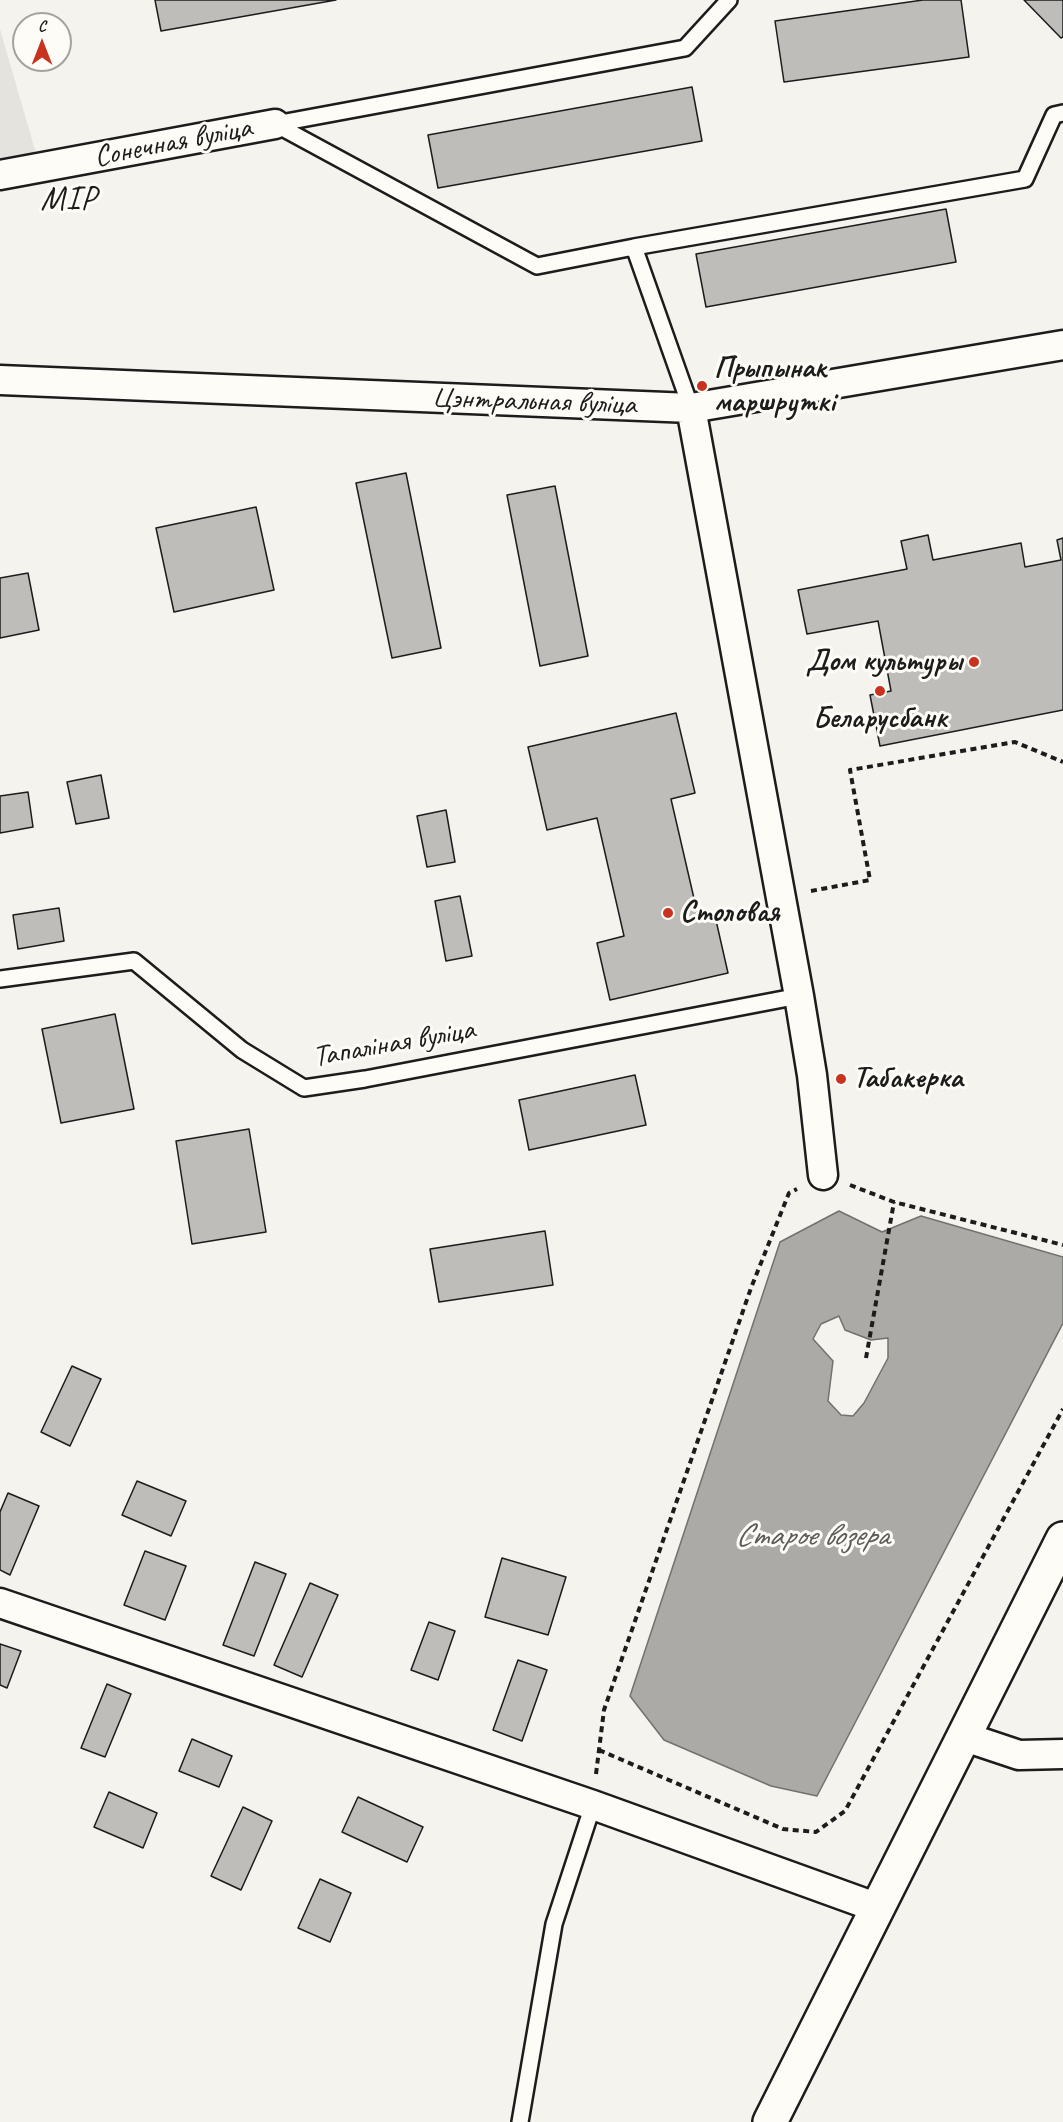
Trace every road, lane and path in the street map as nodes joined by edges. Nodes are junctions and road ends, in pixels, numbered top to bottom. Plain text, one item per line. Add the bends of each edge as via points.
1 (729, 0) edge
2 (1063, 113) edge
3 (275, 124) junction
4 (0, 175) edge
5 (634, 247) junction
6 (1063, 345) edge
7 (0, 380) edge
8 (691, 408) junction
9 (1063, 762) edge
10 (781, 896) junction
11 (0, 979) edge
12 (799, 996) junction
13 (823, 1174) junction
14 (894, 1202) junction
15 (1063, 1245) edge
16 (866, 1358) dead end
17 (1063, 1409) edge
18 (1063, 1539) edge
19 (0, 1603) edge
20 (965, 1737) junction
21 (1063, 1754) edge
22 (593, 1805) junction
23 (878, 1908) junction
24 (520, 2122) edge
25 (770, 2122) edge

1 - 3 lane via 685,48
2 - 5 lane via 1054,115 1025,180
3 - 4 street, Сонечная вуліца
3 - 5 lane via 537,266
5 - 8 lane
6 - 8 street, Цэнтральная вуліца
7 - 8 street, Цэнтральная вуліца
8 - 10 street
9 - 10 path via 1015,742 850,770 870,880
10 - 12 street
11 - 12 lane, Тапаліная вуліца via 134,961 242,1050 304,1088
12 - 13 street
13 - 14 path
13 - 17 path via 789,1193 752,1288 604,1710 599,1750 783,1829 816,1832 845,1811
14 - 15 path
14 - 16 path
18 - 20 main road
19 - 22 street
20 - 21 street via 1019,1755
20 - 23 main road
22 - 23 street
22 - 24 lane via 554,1924
23 - 25 main road

